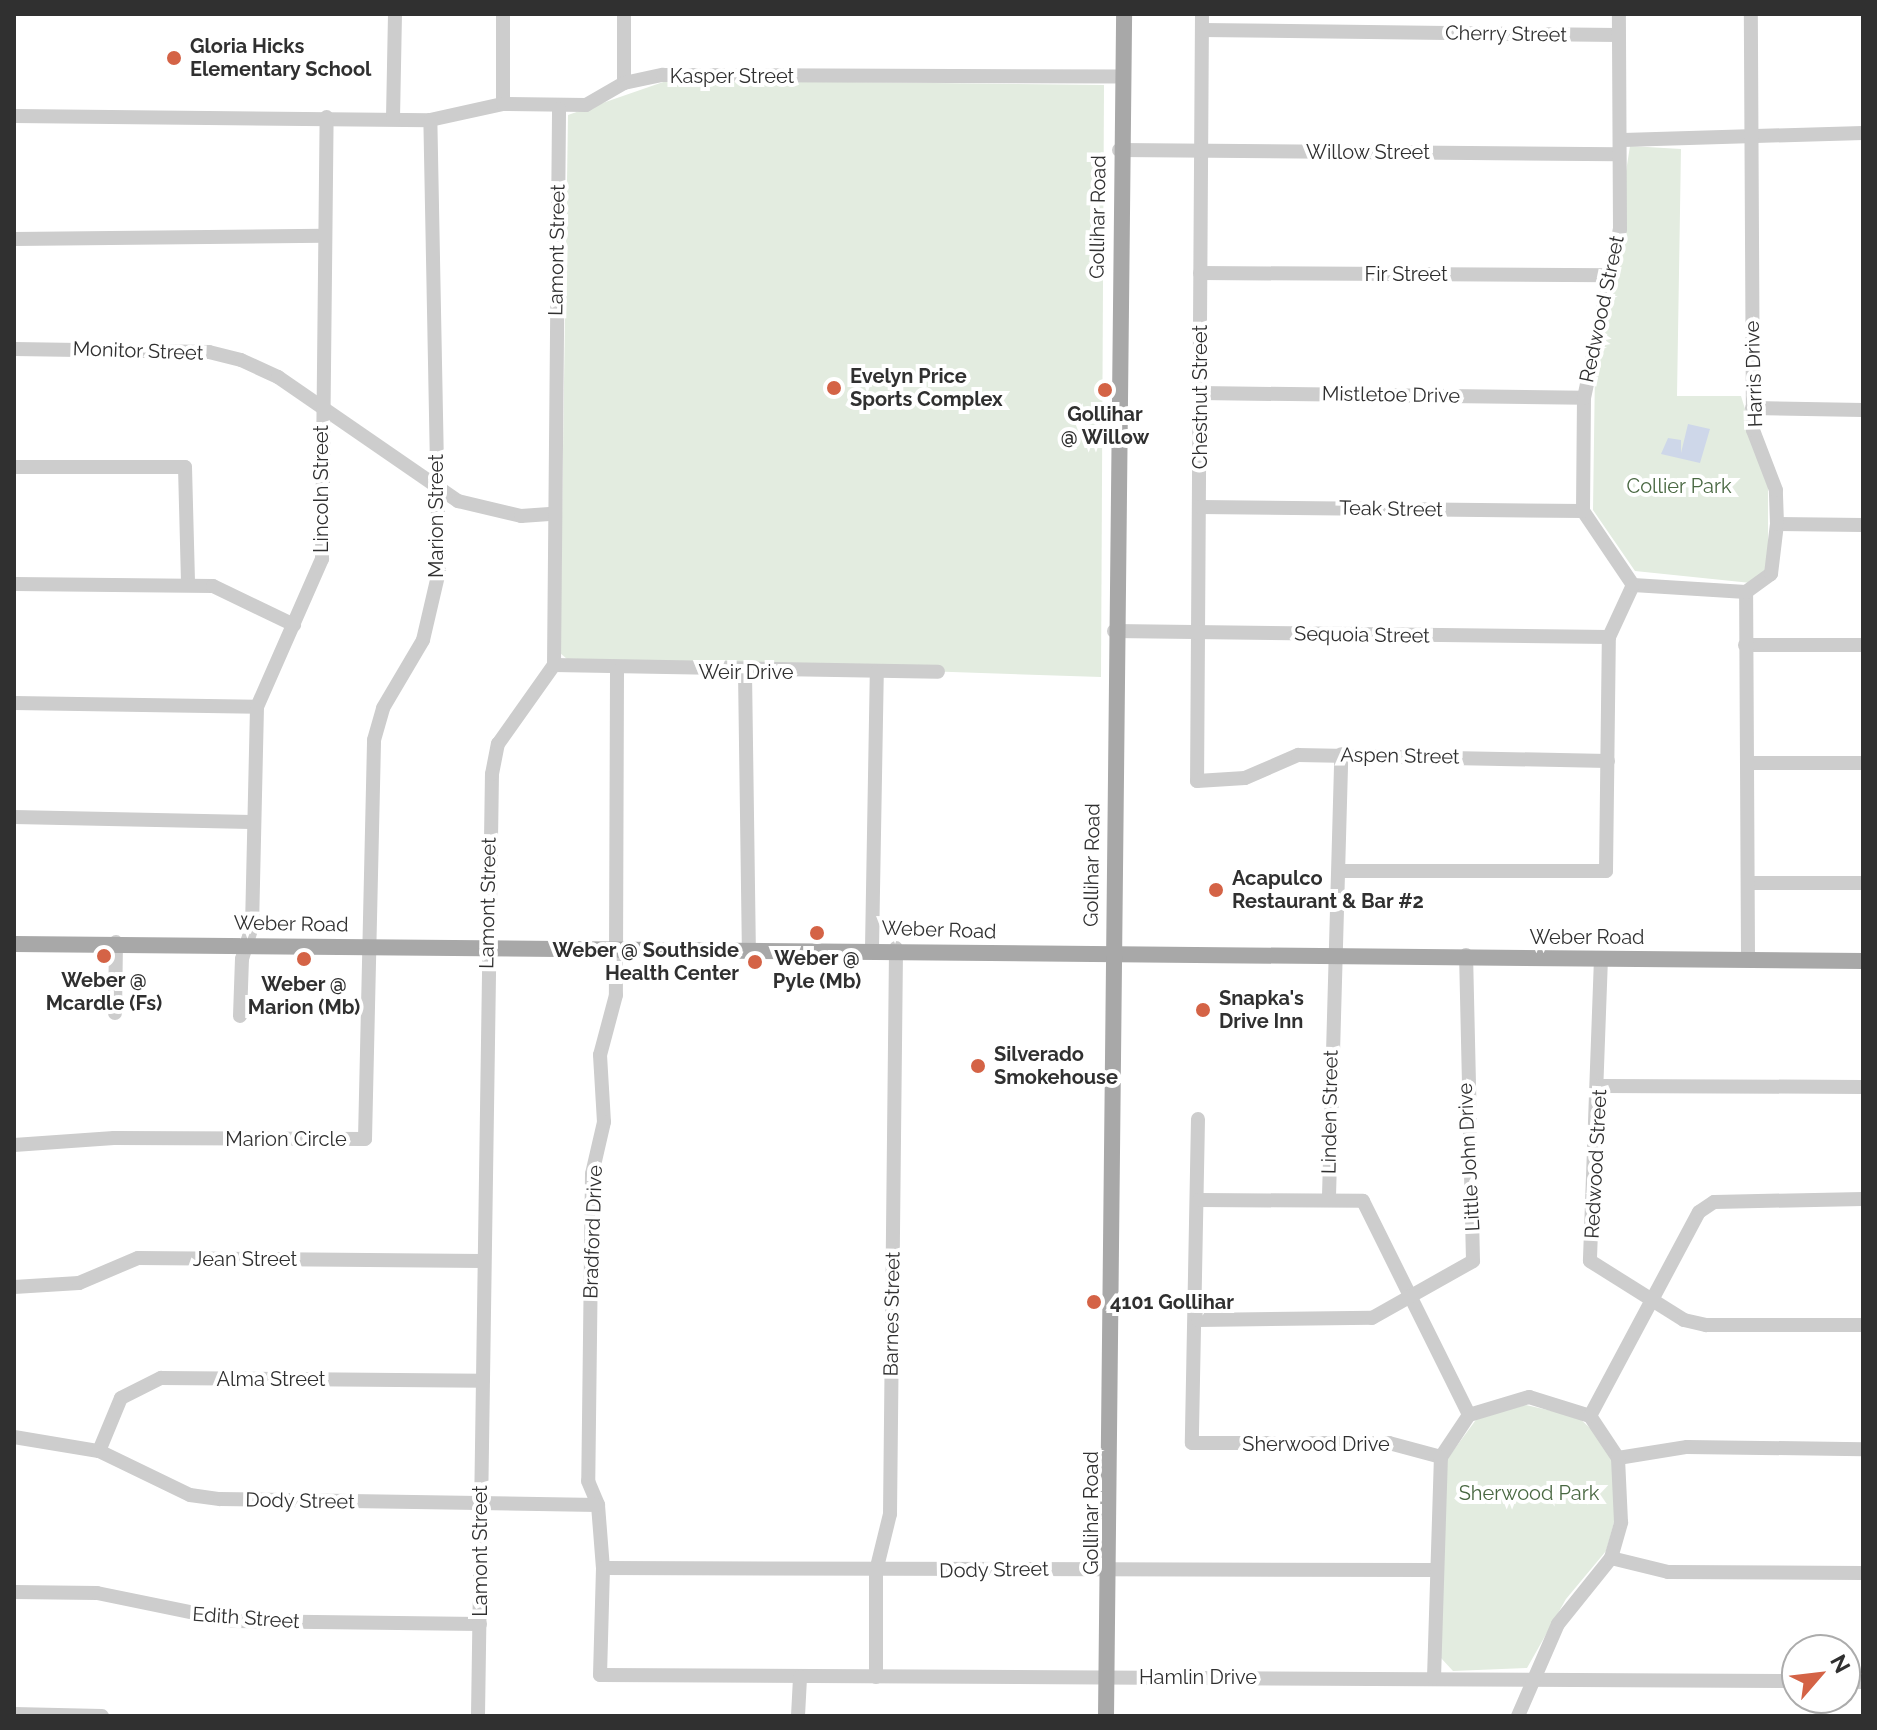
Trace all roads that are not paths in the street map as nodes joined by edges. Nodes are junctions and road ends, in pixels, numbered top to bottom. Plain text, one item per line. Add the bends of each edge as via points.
1 (395, 14) edge
2 (503, 14) edge
3 (624, 14) edge
4 (1124, 14) edge
5 (1202, 14) edge
6 (1619, 14) edge
7 (1751, 14) edge
8 (1202, 30) junction
9 (1618, 35) junction
10 (1123, 77) junction
11 (624, 83) junction
12 (503, 104) junction
13 (559, 109) junction
14 (14, 116) edge
15 (327, 117) junction
16 (393, 118) junction
17 (430, 120) junction
18 (1863, 133) edge
19 (1752, 138) junction
20 (1623, 140) junction
21 (1119, 150) junction
22 (1200, 151) junction
23 (1617, 154) junction
24 (323, 236) junction
25 (14, 239) edge
26 (1200, 273) junction
27 (1611, 275) junction
28 (14, 349) edge
29 (1199, 393) junction
30 (1584, 398) junction
31 (321, 407) junction
32 (1752, 408) junction
33 (1863, 410) edge
34 (14, 467) edge
35 (437, 484) junction
36 (1200, 507) junction
37 (1583, 511) junction
38 (553, 514) junction
39 (1777, 524) junction
40 (1863, 525) edge
41 (188, 583) junction
42 (14, 584) edge
43 (1633, 585) junction
44 (1746, 592) junction
45 (294, 625) junction
46 (1114, 631) junction
47 (1198, 633) junction
48 (1609, 637) junction
49 (1745, 645) junction
50 (1863, 645) edge
51 (554, 665) junction
52 (617, 671) junction
53 (745, 672) junction
54 (877, 672) junction
55 (938, 672) dead end
56 (14, 703) edge
57 (257, 707) junction
58 (1341, 754) junction
59 (1608, 761) junction
60 (1750, 763) junction
61 (1863, 763) edge
62 (1197, 781) joint
63 (14, 817) edge
64 (251, 822) junction
65 (1342, 871) junction
66 (1748, 883) junction
67 (1863, 883) edge
68 (116, 942) junction
69 (248, 943) junction
70 (14, 944) edge
71 (367, 946) junction
72 (487, 946) junction
73 (872, 948) junction
74 (896, 948) junction
75 (615, 949) junction
76 (749, 950) junction
77 (1334, 952) junction
78 (1111, 954) junction
79 (1466, 955) junction
80 (1748, 956) junction
81 (1601, 958) junction
82 (1863, 961) edge
83 (115, 1013) dead end
84 (240, 1016) dead end
85 (1600, 1086) junction
86 (1863, 1087) edge
87 (1198, 1119) dead end
88 (14, 1145) edge
89 (1329, 1196) junction
90 (1863, 1199) edge
91 (1199, 1200) junction
92 (482, 1261) junction
93 (14, 1287) edge
94 (1411, 1294) junction
95 (1652, 1299) junction
96 (1198, 1320) junction
97 (1863, 1325) edge
98 (483, 1381) junction
99 (1469, 1415) junction
100 (1590, 1416) junction
101 (14, 1437) edge
102 (1863, 1449) edge
103 (99, 1451) junction
104 (1441, 1457) junction
105 (1618, 1458) junction
106 (480, 1505) junction
107 (598, 1505) junction
108 (1611, 1558) junction
109 (603, 1568) junction
110 (1111, 1568) junction
111 (1434, 1570) junction
112 (876, 1571) junction
113 (1863, 1573) edge
114 (14, 1592) edge
115 (480, 1624) junction
116 (600, 1675) joint
117 (800, 1677) junction
118 (876, 1677) junction
119 (1107, 1677) junction
120 (1434, 1678) junction
121 (1531, 1680) junction
122 (1781, 1681) edge
123 (14, 1714) edge
124 (102, 1716) edge
125 (478, 1716) edge
126 (798, 1716) edge
127 (1106, 1716) edge
128 (1518, 1716) edge

1 - 16 street
2 - 12 street
3 - 11 street
4 - 10 main road, Gollihar Road
5 - 8 street, Chestnut Street
6 - 9 street, Redwood Street
7 - 19 street, Harris Drive
8 - 9 street, Cherry Street
8 - 22 street, Chestnut Street
9 - 20 street, Redwood Street
10 - 11 street, Kasper Street via 663,75
10 - 21 main road, Gollihar Road
11 - 13 street, Kasper Street via 612,95
12 - 13 street, Kasper Street
12 - 17 street, Kasper Street
13 - 38 street, Lamont Street
14 - 15 street, Kasper Street
15 - 16 street, Kasper Street
15 - 24 street, Lincoln Street
16 - 17 street, Kasper Street
17 - 35 street, Marion Street
18 - 19 street
19 - 20 street
19 - 32 street, Harris Drive
20 - 23 street, Redwood Street
21 - 22 street, Willow Street
21 - 46 main road, Gollihar Road
22 - 23 street, Willow Street
22 - 26 street, Chestnut Street
23 - 27 street, Redwood Street via 1620,229
24 - 25 street
24 - 31 street, Lincoln Street
26 - 27 street, Fir Street
26 - 29 street, Chestnut Street
27 - 30 street, Redwood Street
28 - 31 street, Monitor Street via 209,352 278,377
29 - 30 street, Mistletoe Drive
29 - 36 street, Chestnut Street
30 - 37 street, Redwood Street
31 - 35 street, Monitor Street
31 - 45 street, Lincoln Street via 322,559
32 - 33 street
32 - 39 street, Harris Drive via 1776,490
34 - 41 street via 185,467
35 - 38 street, Monitor Street via 458,501 488,509
35 - 71 street, Marion Street via 439,571 432,612 374,740
36 - 37 street, Teak Street
36 - 47 street, Chestnut Street
37 - 43 street
38 - 51 street, Lamont Street
39 - 40 street
39 - 44 street, Harris Drive via 1771,574
41 - 42 street
41 - 45 street via 241,596
43 - 44 street
43 - 48 street
44 - 49 street
45 - 57 street, Lincoln Street via 274,654
46 - 47 street, Sequoia Street
46 - 78 main road, Gollihar Road
47 - 48 street, Sequoia Street
47 - 62 street, Chestnut Street
48 - 59 street
49 - 50 street
49 - 60 street
51 - 52 street, Weir Drive
51 - 72 street, Lamont Street via 498,744
52 - 53 street, Weir Drive
52 - 75 street, Bradford Drive
53 - 54 street, Weir Drive
53 - 76 street
54 - 55 street, Weir Drive
54 - 73 street
56 - 57 street
57 - 64 street, Lincoln Street
58 - 59 street, Aspen Street
58 - 62 street, Aspen Street via 1298,755 1245,778
58 - 65 street, Linden Street
59 - 65 street via 1606,871
60 - 61 street
60 - 66 street
63 - 64 street
64 - 69 street, Lincoln Street
65 - 77 street, Linden Street
66 - 67 street
66 - 80 street
68 - 69 main road, Weber Road
68 - 70 main road, Weber Road
68 - 83 street
69 - 71 main road, Weber Road
69 - 84 street, Lincoln Street
71 - 72 main road, Weber Road
71 - 88 street, Marion Circle via 365,1139 114,1138
72 - 75 main road, Weber Road
72 - 92 street, Lamont Street
73 - 74 main road, Weber Road
73 - 76 main road, Weber Road
74 - 78 main road, Weber Road
74 - 112 street, Barnes Street via 890,1514
75 - 76 main road, Weber Road
75 - 107 street, Bradford Drive via 616,995 600,1055 604,1122 592,1174 588,1481
77 - 78 main road, Weber Road
77 - 79 main road, Weber Road
77 - 89 street, Linden Street
78 - 110 main road, Gollihar Road
79 - 81 main road, Weber Road
79 - 94 street, Little John Drive via 1473,1261
80 - 81 main road, Weber Road
80 - 82 main road, Weber Road
81 - 85 street, Redwood Street
85 - 86 street
85 - 95 street, Redwood Street via 1590,1261
87 - 91 street
89 - 91 street
89 - 94 street, Linden Street via 1363,1201
90 - 95 street via 1714,1202 1699,1212
91 - 96 street
92 - 93 street, Jean Street via 138,1258 79,1283
92 - 98 street, Lamont Street
94 - 96 street, Little John Drive via 1372,1318 1344,1323
94 - 99 street, Linden Street
95 - 97 street via 1706,1325
95 - 100 street
96 - 104 street, Sherwood Drive via 1192,1443 1389,1443
98 - 103 street, Alma Street via 161,1378 121,1398
98 - 106 street, Lamont Street
99 - 100 street via 1529,1397
99 - 104 street
100 - 105 street
101 - 103 street, Dody Street
102 - 105 street via 1687,1447
103 - 106 street, Dody Street via 190,1495
104 - 111 street
105 - 108 street via 1621,1522
106 - 107 street, Dody Street
106 - 115 street, Lamont Street
107 - 109 street, Bradford Drive
108 - 113 street via 1668,1572
108 - 121 street via 1558,1624
109 - 112 street, Dody Street
109 - 116 street, Bradford Drive
110 - 111 street, Dody Street
110 - 112 street, Dody Street
110 - 119 main road, Gollihar Road
111 - 120 street
112 - 118 street, Barnes Street
114 - 115 street, Edith Street via 97,1593 233,1621
115 - 125 street, Lamont Street
116 - 117 street, Hamlin Drive
117 - 118 street, Hamlin Drive
117 - 126 street
118 - 119 street, Hamlin Drive
119 - 120 street, Hamlin Drive
119 - 127 main road, Gollihar Road
120 - 121 street, Hamlin Drive
121 - 122 street, Hamlin Drive
121 - 128 street
123 - 124 street

